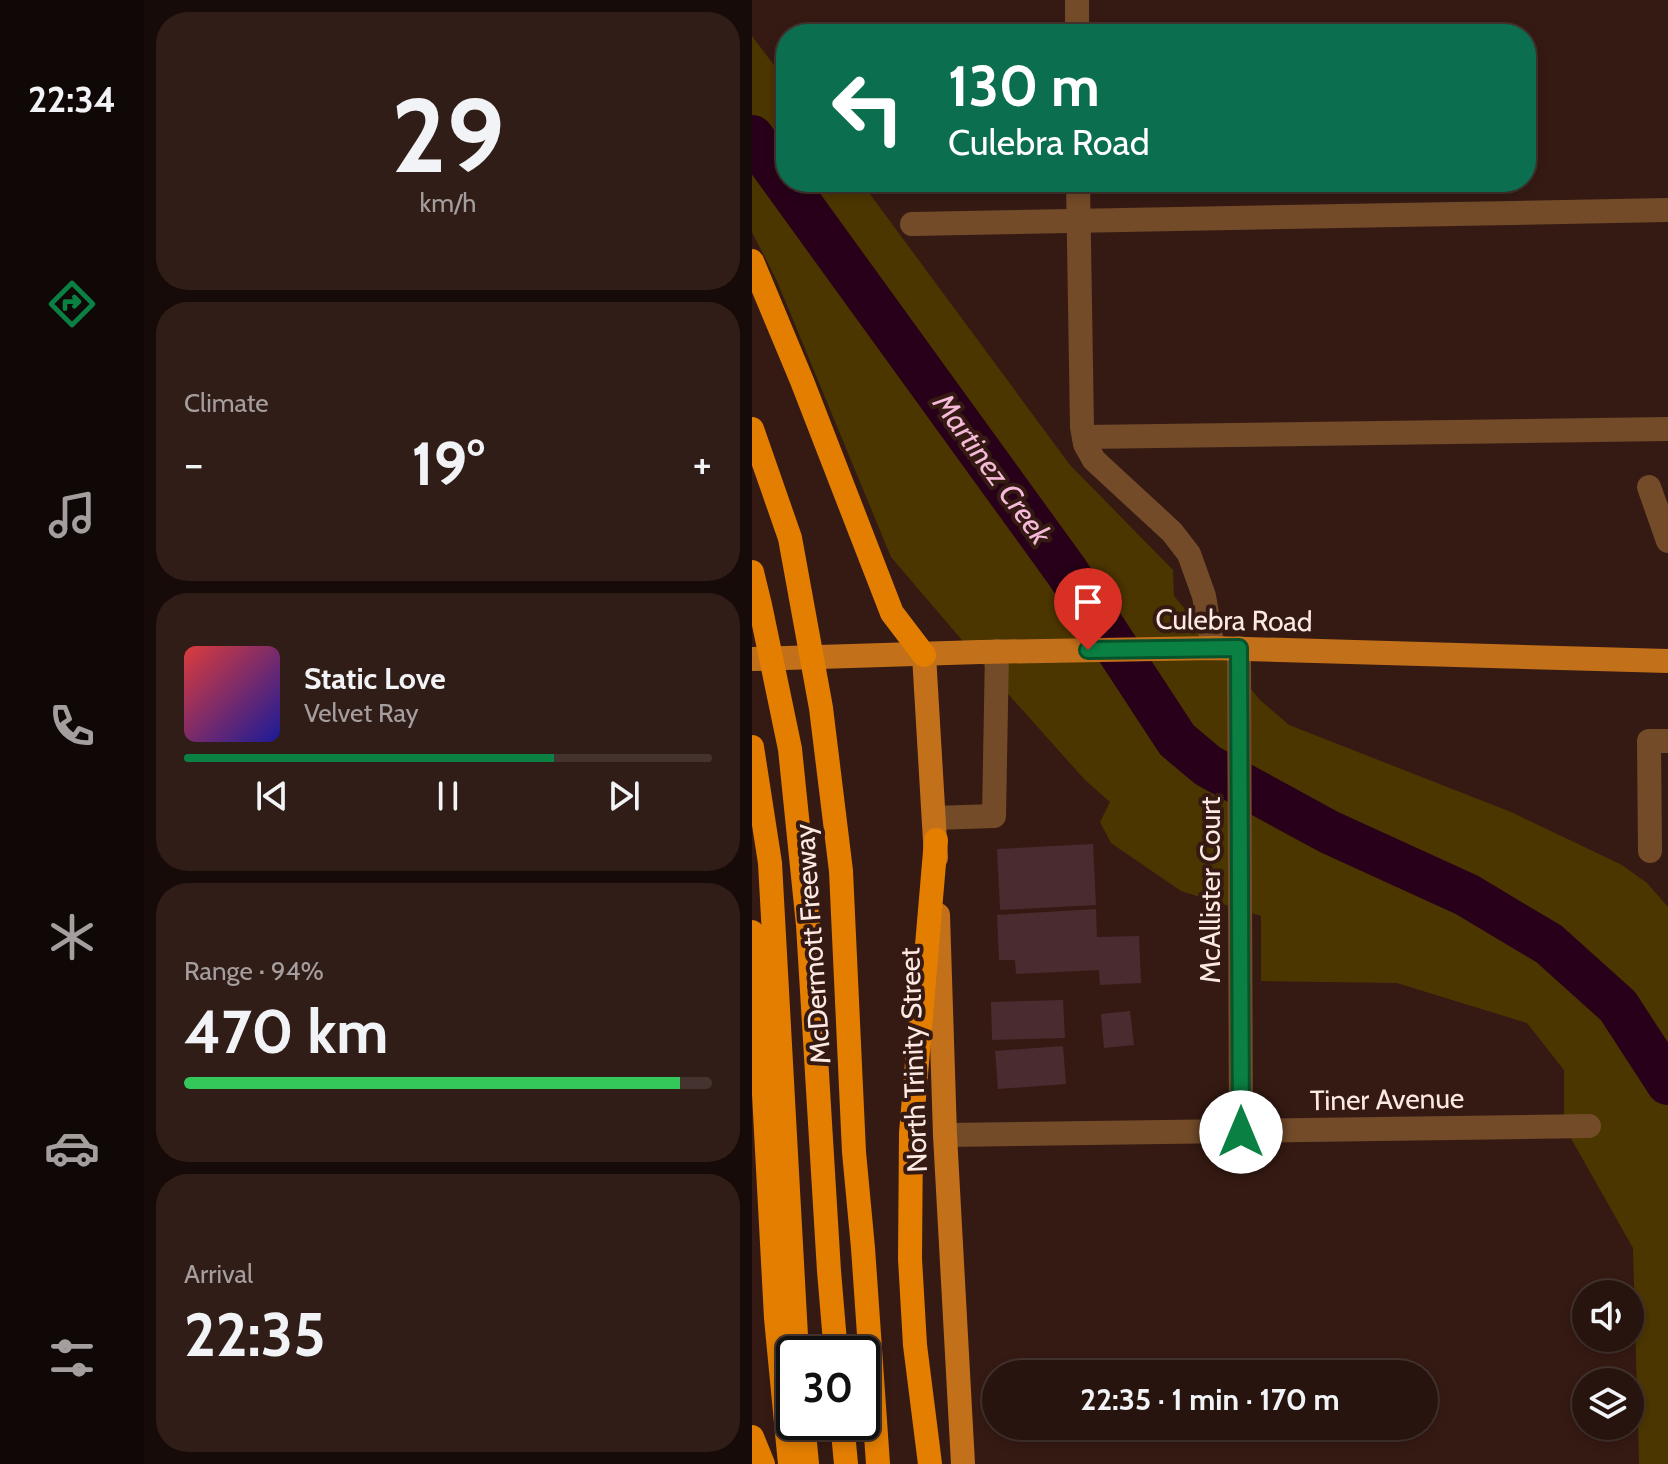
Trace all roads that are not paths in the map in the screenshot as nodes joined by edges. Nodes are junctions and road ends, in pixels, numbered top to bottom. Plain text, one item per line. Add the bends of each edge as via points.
1 (1077, 0) edge
2 (1077, 24) edge
3 (1078, 192) edge
4 (1668, 210) edge
5 (1078, 221) junction
6 (912, 224) dead end
7 (752, 261) edge
8 (752, 429) edge
9 (1668, 429) edge
10 (1084, 437) junction
11 (1649, 487) dead end
12 (1668, 541) edge
13 (752, 572) edge
14 (1213, 648) junction
15 (1239, 648) junction
16 (988, 652) junction
17 (924, 655) junction
18 (752, 659) edge
19 (1668, 661) edge
20 (1668, 741) edge
21 (752, 747) edge
22 (935, 829) junction
23 (1650, 851) dead end
24 (752, 932) edge
25 (813, 1012) junction
26 (1589, 1126) dead end
27 (1241, 1132) junction
28 (945, 1135) junction
29 (796, 1336) edge
30 (834, 1336) edge
31 (752, 1437) edge
32 (799, 1440) edge
33 (803, 1440) edge
34 (844, 1440) edge
35 (763, 1464) edge
36 (790, 1464) edge
37 (798, 1464) edge
38 (807, 1464) edge
39 (846, 1464) edge
40 (878, 1464) edge
41 (894, 1464) edge
42 (930, 1464) edge
43 (963, 1464) edge

1 - 2 street
3 - 5 street
4 - 5 street
5 - 6 street
5 - 10 street
7 - 17 highway via 892,613
8 - 40 highway, McDermott Freeway via 790,538 821,708 841,871 854,1152
9 - 10 street
10 - 14 street via 1094,460 1189,554 1204,596
11 - 12 street
13 - 25 highway via 790,749
14 - 15 main road, Culebra Road
14 - 16 main road, Culebra Road
15 - 19 main road, Culebra Road
15 - 27 street, McAllister Court
16 - 17 main road, Culebra Road
16 - 22 street via 994,816
17 - 18 main road, Culebra Road
17 - 22 main road, North Trinity Street
20 - 23 street via 1649,741
21 - 29 highway via 770,863
22 - 28 main road, North Trinity Street
22 - 42 highway via 911,1133 910,1259
24 - 36 highway, McDermott Freeway
25 - 30 highway
25 - 41 highway
26 - 27 street, Tiner Avenue
27 - 28 street, Tiner Avenue
28 - 43 main road, North Trinity Street
31 - 35 highway
32 - 37 highway
33 - 38 highway
34 - 39 highway

